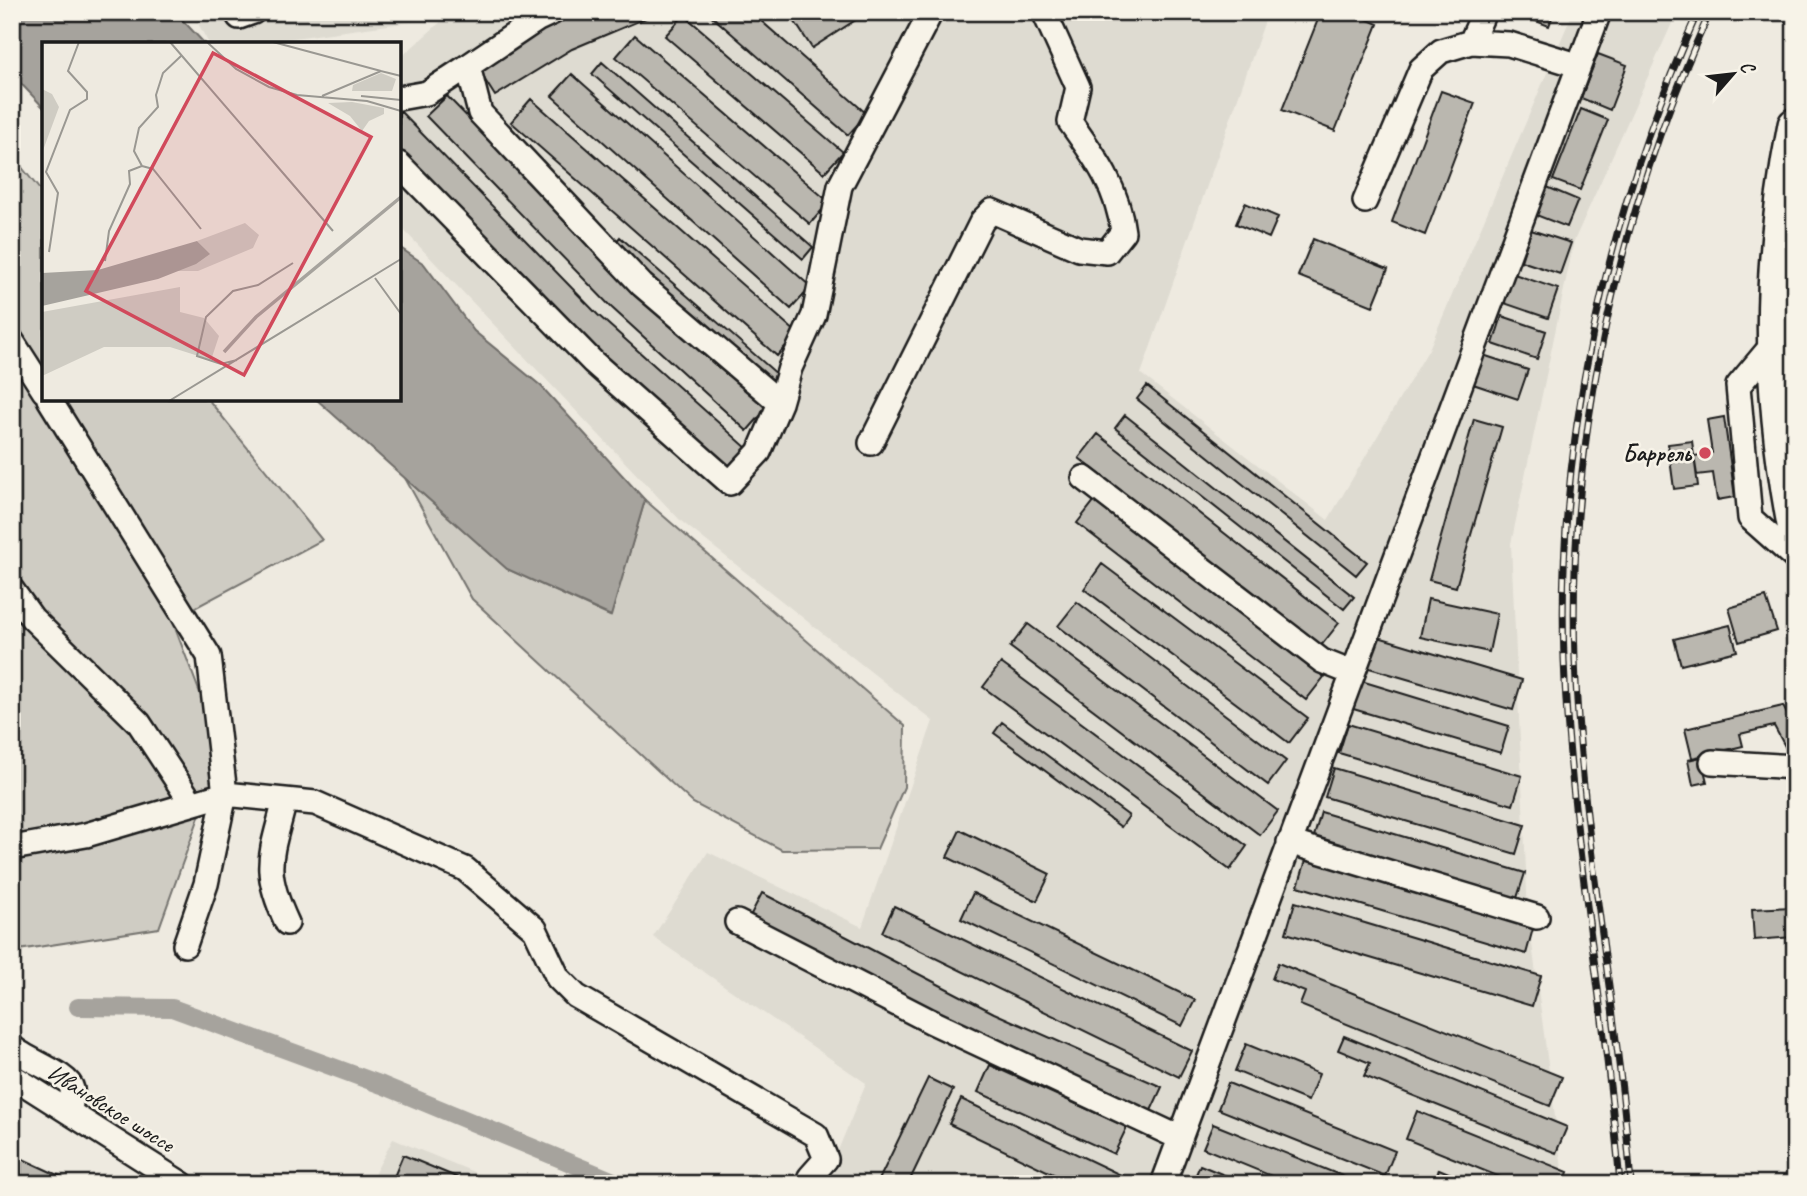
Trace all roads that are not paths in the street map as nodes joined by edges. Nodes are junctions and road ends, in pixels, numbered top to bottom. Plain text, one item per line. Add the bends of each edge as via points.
1 (553, 12) edge
2 (931, 12) edge
3 (1044, 12) edge
4 (1484, 12) edge
5 (1599, 12) edge
6 (1471, 42) junction
7 (1577, 65) junction
8 (468, 66) junction
9 (401, 97) edge
10 (1795, 125) edge
11 (401, 166) edge
12 (1365, 201) dead end
13 (12, 341) edge
14 (1774, 343) junction
15 (42, 388) edge
16 (50, 401) edge
17 (780, 403) junction
18 (1786, 419) edge
19 (871, 443) dead end
20 (1084, 478) dead end
21 (1795, 530) edge
22 (1795, 558) edge
23 (12, 590) edge
24 (1352, 673) junction
25 (1712, 762) dead end
26 (1795, 767) edge
27 (225, 794) junction
28 (285, 800) junction
29 (191, 802) junction
30 (1289, 842) junction
31 (12, 848) edge
32 (1537, 917) dead end
33 (737, 922) dead end
34 (287, 923) dead end
35 (185, 945) dead end
36 (12, 1047) edge
37 (12, 1076) edge
38 (70, 1112) junction
39 (1180, 1138) junction
40 (183, 1184) edge
41 (813, 1184) edge
42 (1163, 1184) edge

1 - 8 street
2 - 17 street via 840,186 814,315
3 - 19 street via 1078,88 1070,121 1120,205 1123,232 1107,252 1079,249 992,211 982,221
4 - 6 street
5 - 7 street
6 - 7 street via 1509,44
6 - 12 street via 1441,51 1421,69
7 - 24 street
8 - 9 street via 427,93
8 - 17 street via 480,113 642,285
10 - 14 highway via 1775,246
11 - 17 street via 593,362 730,483 759,452
13 - 15 street
14 - 18 highway
14 - 22 street via 1738,386 1750,518
16 - 27 street via 209,656
18 - 21 highway
20 - 24 street via 1322,661
23 - 29 street via 32,618 139,723
24 - 30 street
25 - 26 street
27 - 28 street
27 - 29 street
27 - 35 street via 206,884
28 - 34 street via 269,866 271,889
28 - 41 street via 315,803 465,869 535,929 558,978 576,996 816,1135 826,1158 810,1177
29 - 31 street via 86,835
30 - 32 street
30 - 39 street
33 - 39 street via 930,1021
36 - 38 street via 20,1056 67,1080 72,1089
37 - 38 street, Ивановское шоссе
38 - 40 street, Ивановское шоссе
39 - 42 street

